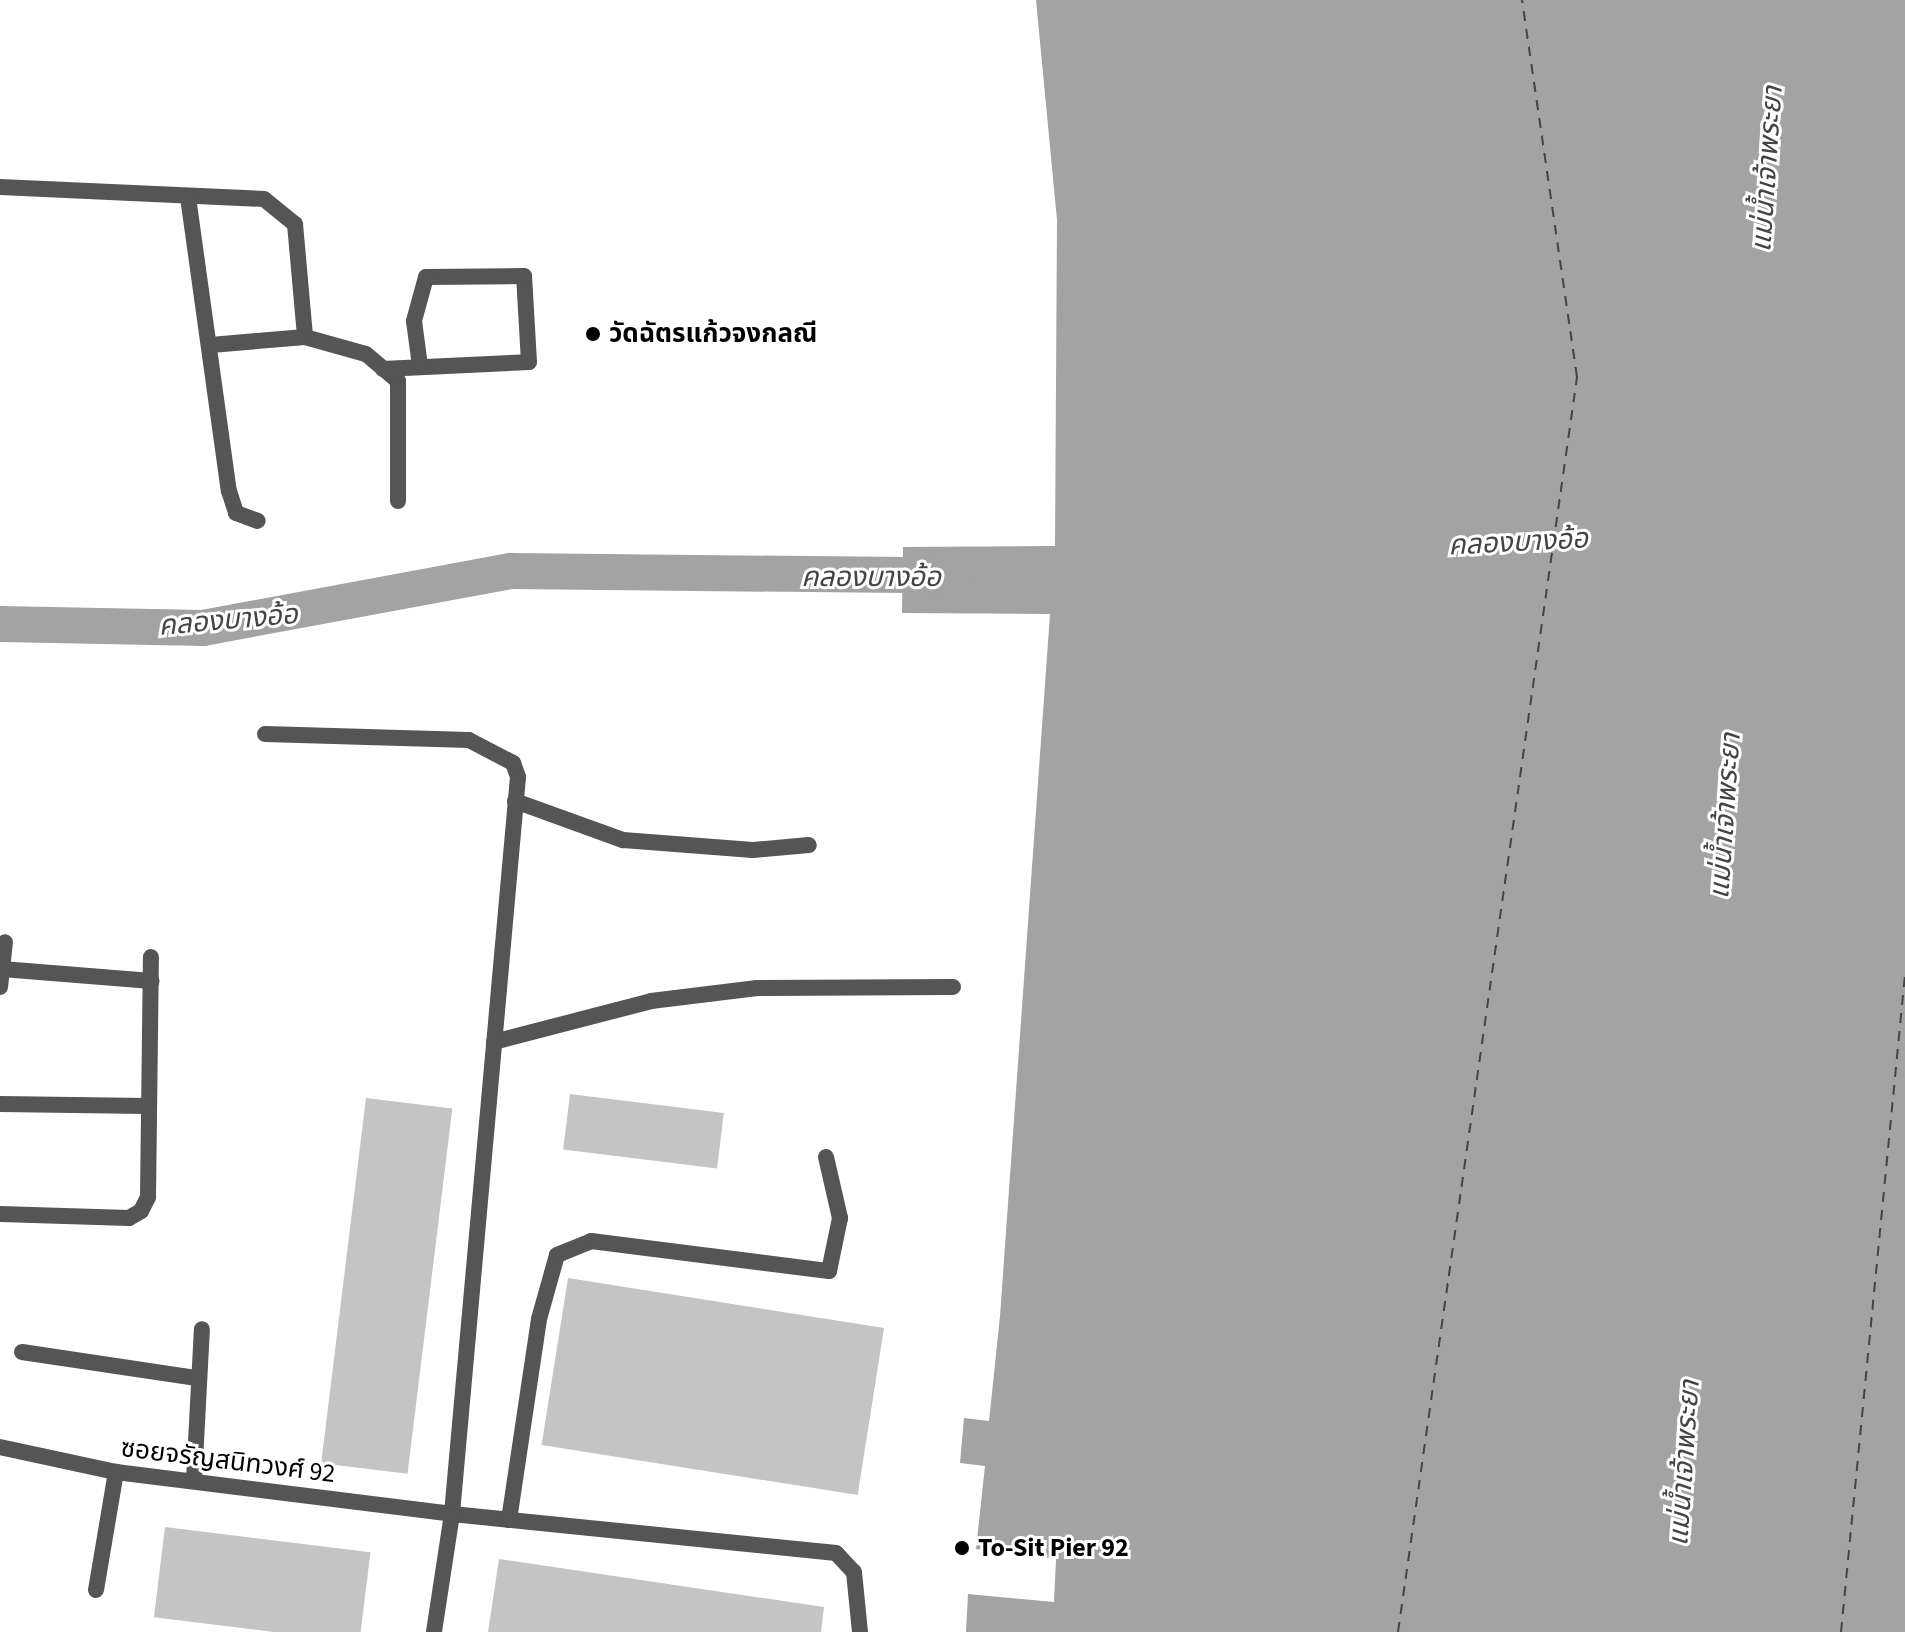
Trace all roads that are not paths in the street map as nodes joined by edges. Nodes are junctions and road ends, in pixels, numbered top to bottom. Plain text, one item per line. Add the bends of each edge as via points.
1 (0, 187) edge
2 (188, 197) junction
3 (305, 337) junction
4 (211, 345) junction
5 (420, 366) junction
6 (383, 369) junction
7 (398, 501) dead end
8 (258, 521) dead end
9 (265, 734) dead end
10 (515, 801) junction
11 (809, 845) dead end
12 (5, 942) dead end
13 (151, 957) dead end
14 (2, 969) junction
15 (152, 981) junction
16 (0, 987) edge
17 (953, 987) dead end
18 (494, 1042) junction
19 (0, 1104) edge
20 (147, 1106) junction
21 (826, 1157) dead end
22 (0, 1214) edge
23 (202, 1329) dead end
24 (22, 1352) dead end
25 (197, 1378) junction
26 (0, 1447) edge
27 (116, 1472) junction
28 (194, 1480) junction
29 (452, 1514) junction
30 (509, 1520) junction
31 (96, 1590) dead end
32 (434, 1632) edge
33 (860, 1632) edge

1 - 2 street
2 - 3 street via 264,199 295,224
2 - 4 street
3 - 4 street
3 - 6 street via 366,354
4 - 8 street via 229,491 236,513
5 - 5 street via 414,321 426,277 524,276 529,362
5 - 6 street
6 - 7 street via 398,381
9 - 10 street via 469,740 513,763
10 - 11 street via 623,840 753,850
10 - 18 street
12 - 14 street
13 - 15 street
14 - 15 street
14 - 16 street
15 - 20 street
17 - 18 street via 757,988 651,1001
18 - 29 street
19 - 20 street
20 - 22 street via 148,1197 141,1211 129,1218
21 - 30 street via 840,1218 829,1271 591,1241 557,1255 539,1319
23 - 25 street
24 - 25 street
25 - 28 street
26 - 27 street, ซอยจรัญสนิทวงศ์ 92
27 - 28 street, ซอยจรัญสนิทวงศ์ 92
27 - 31 street
28 - 29 street, ซอยจรัญสนิทวงศ์ 92
29 - 30 street, ซอยจรัญสนิทวงศ์ 92
29 - 32 street
30 - 33 street, ซอยจรัญสนิทวงศ์ 92 via 836,1553 854,1572

